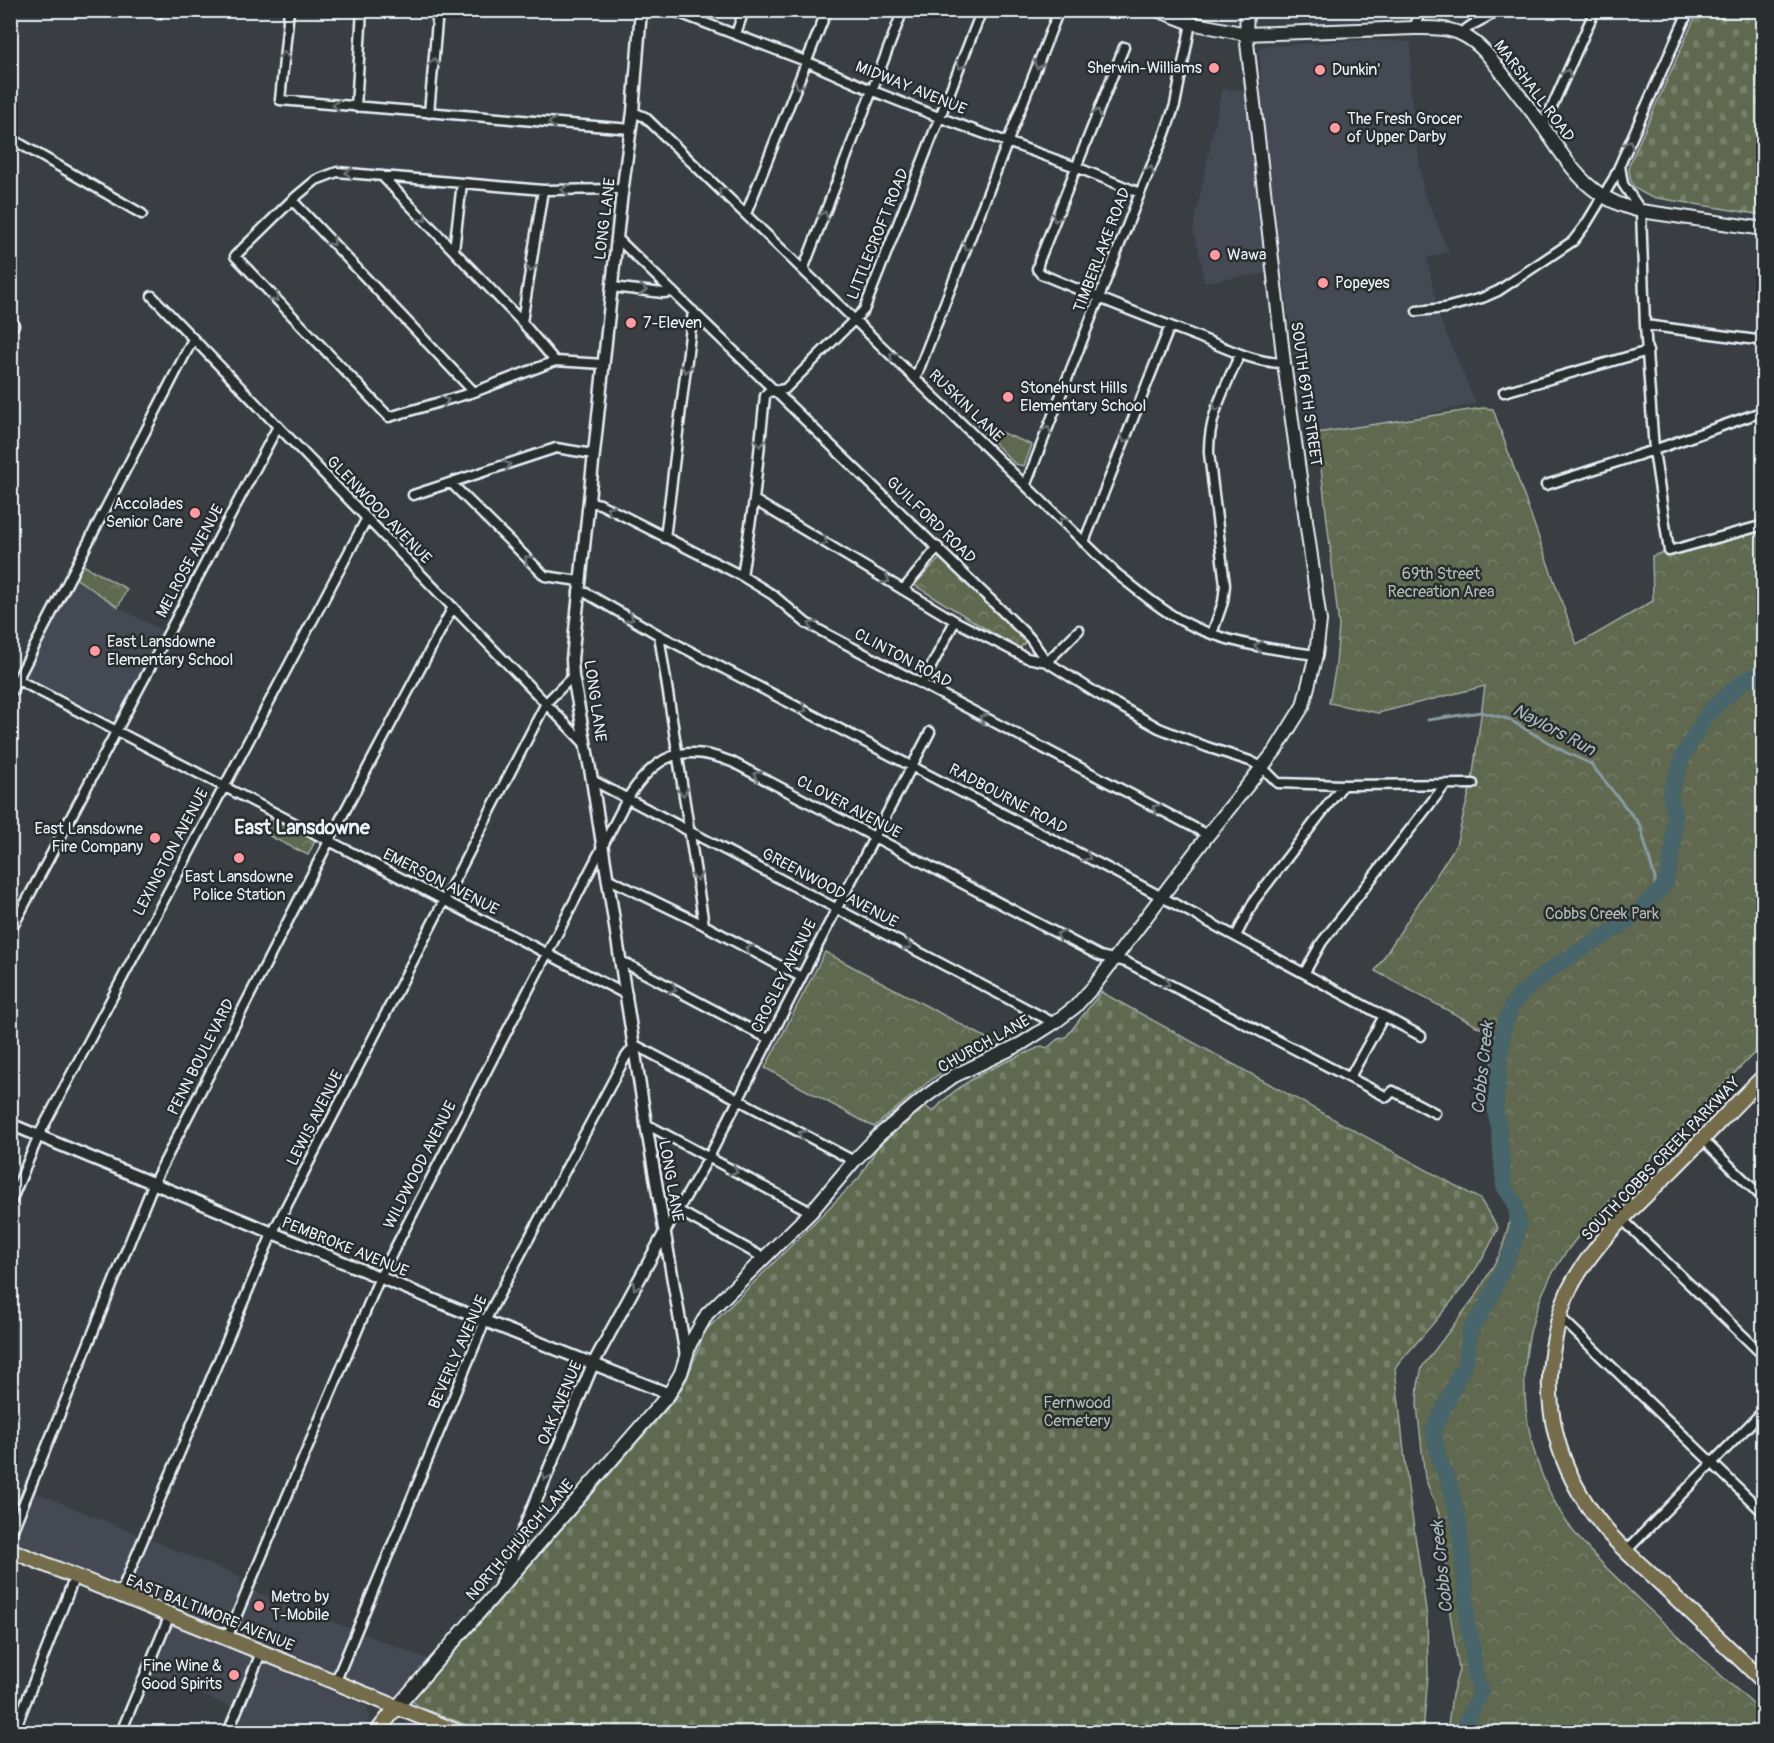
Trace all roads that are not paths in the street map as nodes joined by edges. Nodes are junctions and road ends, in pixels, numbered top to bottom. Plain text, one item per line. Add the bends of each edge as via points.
1 (289, 10) edge
2 (362, 10) edge
3 (438, 10) edge
4 (641, 10) edge
5 (671, 10) edge
6 (744, 10) edge
7 (828, 10) edge
8 (903, 10) edge
9 (982, 10) edge
10 (1059, 10) edge
11 (1157, 10) edge
12 (1247, 10) edge
13 (1422, 10) edge
14 (1498, 10) edge
15 (1595, 10) edge
16 (1689, 10) edge
17 (1191, 23) junction
18 (1414, 28) junction
19 (1462, 33) junction
20 (736, 34) junction
21 (1246, 34) junction
22 (1122, 51) dead end
23 (808, 62) junction
24 (873, 91) junction
25 (356, 106) junction
26 (633, 112) junction
27 (429, 113) junction
28 (941, 118) junction
29 (1543, 127) junction
30 (631, 129) junction
31 (10, 138) edge
32 (1009, 143) junction
33 (1620, 166) junction
34 (1076, 167) junction
35 (382, 176) junction
36 (462, 183) junction
37 (543, 189) junction
38 (623, 189) junction
39 (1140, 194) junction
40 (1603, 196) junction
41 (292, 200) junction
42 (1641, 211) junction
43 (142, 214) dead end
44 (746, 214) junction
45 (1764, 229) edge
46 (617, 238) junction
47 (454, 250) junction
48 (803, 270) junction
49 (612, 287) junction
50 (673, 292) junction
51 (152, 296) dead end
52 (1099, 299) junction
53 (693, 311) junction
54 (1417, 311) dead end
55 (854, 319) junction
56 (522, 322) junction
57 (1645, 325) junction
58 (1170, 326) junction
59 (193, 339) junction
60 (1764, 340) edge
61 (1648, 351) junction
62 (1240, 354) junction
63 (555, 361) junction
64 (1284, 363) junction
65 (603, 364) junction
66 (916, 377) junction
67 (773, 390) junction
68 (474, 392) junction
69 (1504, 392) dead end
70 (1764, 411) edge
71 (278, 426) junction
72 (1654, 450) junction
73 (593, 454) junction
74 (452, 484) junction
75 (1026, 484) junction
76 (1546, 485) dead end
77 (413, 495) dead end
78 (754, 500) junction
79 (589, 502) junction
80 (367, 518) junction
81 (1764, 525) edge
82 (665, 538) junction
83 (1084, 542) junction
84 (938, 547) junction
85 (742, 576) junction
86 (579, 586) junction
87 (903, 590) junction
88 (453, 608) junction
89 (955, 621) junction
90 (1079, 630) dead end
91 (1212, 633) junction
92 (660, 635) junction
93 (1316, 655) junction
94 (1047, 662) junction
95 (573, 676) junction
96 (18, 680) junction
97 (922, 684) junction
98 (10, 694) edge
99 (546, 703) junction
100 (116, 731) junction
101 (930, 732) dead end
102 (586, 744) junction
103 (676, 753) junction
104 (912, 766) junction
105 (1262, 767) junction
106 (592, 780) junction
107 (1473, 784) dead end
108 (1343, 785) junction
109 (1445, 785) junction
110 (223, 786) junction
111 (627, 799) junction
112 (689, 830) junction
113 (1208, 835) junction
114 (874, 837) junction
115 (329, 841) junction
116 (601, 846) junction
117 (607, 878) junction
118 (1161, 897) junction
119 (444, 900) junction
120 (837, 908) junction
121 (704, 925) junction
122 (10, 932) edge
123 (1236, 936) junction
124 (546, 953) junction
125 (1113, 959) junction
126 (621, 961) junction
127 (1305, 972) junction
128 (801, 977) junction
129 (627, 995) junction
130 (1384, 1016) junction
131 (1054, 1023) junction
132 (1421, 1036) dead end
133 (769, 1039) junction
134 (635, 1045) junction
135 (1764, 1076) edge
136 (1350, 1077) junction
137 (738, 1100) junction
138 (1435, 1113) dead end
139 (10, 1124) edge
140 (646, 1124) junction
141 (39, 1135) junction
142 (1702, 1139) junction
143 (709, 1157) junction
144 (854, 1161) junction
145 (154, 1182) junction
146 (1764, 1199) edge
147 (10, 1204) edge
148 (679, 1211) junction
149 (811, 1212) junction
150 (1622, 1219) junction
151 (272, 1234) junction
152 (664, 1234) junction
153 (764, 1258) junction
154 (380, 1277) junction
155 (1559, 1316) junction
156 (485, 1321) junction
157 (686, 1356) junction
158 (1764, 1356) edge
159 (592, 1364) junction
160 (669, 1394) junction
161 (1764, 1410) edge
162 (1712, 1463) junction
163 (1764, 1513) edge
164 (10, 1537) edge
165 (10, 1550) edge
166 (1626, 1551) junction
167 (75, 1576) junction
168 (498, 1591) junction
169 (120, 1594) junction
170 (170, 1615) junction
171 (227, 1638) junction
172 (261, 1653) junction
173 (1764, 1682) edge
174 (335, 1683) junction
175 (396, 1708) junction
176 (442, 1730) edge
177 (14, 1732) edge
178 (121, 1732) edge
179 (228, 1732) edge
180 (377, 1732) edge
181 (458, 1732) edge

25 -> 1 street via 280,100
2 - 25 street
27 -> 3 street
4 - 26 street, LONG LANE
5 - 20 street, MIDWAY AVENUE
6 - 20 street
7 - 23 street
8 - 24 street
9 -> 28 street, LITTLECROFT ROAD
10 -> 32 street
11 - 17 main road
12 - 21 main road, SOUTH 69TH STREET
13 - 18 street
14 - 19 street via 1470,24
29 -> 15 street
33 -> 16 street
17 - 21 main road
39 -> 17 street, TIMBERLAKE ROAD via 1175,105
18 - 19 main road
18 - 21 main road
19 - 29 main road, MARSHALL ROAD via 1488,55
20 - 23 street, MIDWAY AVENUE
21 - 64 main road, SOUTH 69TH STREET
34 -> 22 street
23 - 24 street, MIDWAY AVENUE
23 -> 44 street
24 - 28 street, MIDWAY AVENUE
48 -> 24 street
25 - 27 street
26 - 30 street, LONG LANE
44 -> 26 street, RUSKIN LANE via 645,117
30 -> 27 street
28 - 32 street, MIDWAY AVENUE
28 - 55 street, LITTLECROFT ROAD via 864,310
29 - 40 main road, MARSHALL ROAD via 1572,170
30 - 38 street, LONG LANE
31 - 43 street
32 - 34 street, MIDWAY AVENUE
32 -> 66 street
33 - 40 street
33 - 42 street via 1623,184
34 - 39 street, MIDWAY AVENUE
34 -> 52 street via 1037,269
35 - 36 street
35 -> 41 street via 337,172 316,180
35 -> 47 street
36 - 37 street
36 - 47 street
38 -> 37 street
37 -> 56 street
38 - 46 street, LONG LANE
39 - 52 street, TIMBERLAKE ROAD
40 - 42 main road, MARSHALL ROAD
40 - 54 street via 1573,241 1498,291 1454,305
41 -> 68 street
41 -> 68 street via 235,256 389,417
42 - 45 main road, MARSHALL ROAD
42 - 57 street
44 - 48 street, RUSKIN LANE
46 - 49 street, LONG LANE
46 - 50 street, GUILFORD ROAD
47 - 56 street
48 - 55 street, RUSKIN LANE
49 -> 50 street
49 - 65 street, LONG LANE
50 - 53 street, GUILFORD ROAD
51 - 59 street, GLENWOOD AVENUE
52 - 58 street
75 -> 52 street, TIMBERLAKE ROAD
53 - 67 street, GUILFORD ROAD
53 -> 82 street
66 -> 55 street, RUSKIN LANE
55 - 67 street, LITTLECROFT ROAD via 785,389
56 - 63 street
57 - 60 street
57 - 61 street
58 - 62 street
58 -> 83 street
59 - 71 street, GLENWOOD AVENUE
59 - 96 street
61 - 69 street
61 - 72 street
62 - 64 street via 1269,363
62 -> 91 street via 1208,435 1225,585
63 - 65 street
63 - 68 street
64 - 93 main road, SOUTH 69TH STREET via 1320,621
65 - 73 street, LONG LANE
66 - 75 street, RUSKIN LANE
67 -> 78 street via 765,396
67 - 84 street, GUILFORD ROAD
70 - 72 street
71 - 80 street, GLENWOOD AVENUE
71 - 100 street, MELROSE AVENUE
72 - 76 street
72 - 81 street via 1669,551
74 -> 73 street via 556,448
73 - 79 street, LONG LANE
74 - 77 street
86 -> 74 street, RADBOURNE ROAD via 545,576
83 -> 75 street, RUSKIN LANE
78 - 85 street
78 -> 87 street
82 -> 79 street, CLINTON ROAD
79 - 86 street, LONG LANE
80 - 88 street, GLENWOOD AVENUE
80 - 110 street, LEXINGTON AVENUE
82 - 85 street, CLINTON ROAD
83 - 91 street, RUSKIN LANE via 1149,599 1181,620
84 - 87 street
84 - 94 street, GUILFORD ROAD via 1030,638
97 -> 85 street, CLINTON ROAD via 806,622
86 -> 92 street, RADBOURNE ROAD
86 - 95 street, LONG LANE
87 - 89 street
88 - 99 street, GLENWOOD AVENUE
88 - 115 street, PENN BOULEVARD
89 - 94 street via 1027,658
89 - 97 street
90 - 94 street
93 -> 91 street, RUSKIN LANE via 1260,647
92 - 103 street
92 -> 104 street, RADBOURNE ROAD
93 - 105 main road, SOUTH 69TH STREET via 1303,706
94 - 105 street, GUILFORD ROAD via 1159,728
95 - 99 street, LEWIS AVENUE
95 - 102 street, LONG LANE
96 - 98 street
96 - 100 street, EMERSON AVENUE
113 -> 97 street, CLINTON ROAD
99 - 102 street, GLENWOOD AVENUE
99 - 119 street, LEWIS AVENUE
100 - 110 street, EMERSON AVENUE
100 - 122 street, MELROSE AVENUE
101 - 104 street, CROSLEY AVENUE
102 - 106 street, LONG LANE
103 - 111 street via 647,771
103 -> 112 street
114 -> 103 street, CLOVER AVENUE via 732,762 709,754
104 - 114 street, CROSLEY AVENUE
104 -> 118 street, RADBOURNE ROAD
105 - 108 street, GUILFORD ROAD via 1278,783
105 - 113 main road, CHURCH LANE
106 - 111 street, GREENWOOD AVENUE
106 - 116 street, LONG LANE
107 - 109 street, GUILFORD ROAD
108 - 109 street, GUILFORD ROAD
108 - 123 street via 1254,901
109 - 127 street via 1322,942
110 - 115 street, EMERSON AVENUE
110 - 141 street, LEXINGTON AVENUE
111 - 112 street, GREENWOOD AVENUE
111 - 116 street
112 - 120 street, GREENWOOD AVENUE
112 -> 121 street
113 - 118 main road, CHURCH LANE
114 - 120 street, CROSLEY AVENUE
125 -> 114 street, CLOVER AVENUE via 1100,956
115 - 119 street, EMERSON AVENUE
115 - 145 street, PENN BOULEVARD
116 - 117 street, LONG LANE
116 - 124 street, WILDWOOD AVENUE
117 - 121 street
117 - 126 street, LONG LANE
118 - 123 street, RADBOURNE ROAD
118 - 125 main road, CHURCH LANE
119 - 124 street, EMERSON AVENUE
119 - 151 street, LEWIS AVENUE
120 - 128 street, CROSLEY AVENUE
120 -> 131 street, GREENWOOD AVENUE
128 -> 121 street
123 - 127 street, RADBOURNE ROAD
124 - 129 street, EMERSON AVENUE
124 - 154 street, WILDWOOD AVENUE
125 - 131 main road, CHURCH LANE via 1075,1007
125 -> 136 street, CLOVER AVENUE via 1126,962
126 - 129 street, LONG LANE
126 -> 133 street
127 - 130 street, RADBOURNE ROAD
128 - 133 street, CROSLEY AVENUE
129 - 134 street, LONG LANE
130 - 132 street, RADBOURNE ROAD
130 - 136 street
131 - 144 main road, CHURCH LANE via 1021,1044 954,1076 878,1136
133 - 137 street, CROSLEY AVENUE
134 - 137 street
134 - 140 street, LONG LANE
134 - 156 street, BEVERLY AVENUE
135 - 142 main road, SOUTH COBBS CREEK PARKWAY
136 - 138 street, CLOVER AVENUE via 1384,1096 1393,1091
137 - 143 street, CROSLEY AVENUE
144 -> 137 street
139 - 141 street, PEMBROKE AVENUE
140 - 143 street
140 - 152 street, LONG LANE
141 - 145 street, PEMBROKE AVENUE
141 - 147 street, LEXINGTON AVENUE
142 - 146 street
142 - 150 main road, SOUTH COBBS CREEK PARKWAY
143 - 148 street, CROSLEY AVENUE
143 -> 149 street
144 - 149 main road, CHURCH LANE
145 - 151 street, PEMBROKE AVENUE
145 - 164 street, PENN BOULEVARD
148 - 152 street, CROSLEY AVENUE
148 - 153 street
149 - 153 main road, CHURCH LANE
150 - 155 main road, SOUTH COBBS CREEK PARKWAY via 1585,1263
150 - 158 street
151 - 154 street, PEMBROKE AVENUE
151 - 169 street, LEWIS AVENUE
152 - 157 street, LONG LANE
152 -> 159 street, OAK AVENUE
153 - 157 main road, CHURCH LANE via 707,1314
154 - 156 street, PEMBROKE AVENUE
154 - 171 street, WILDWOOD AVENUE
155 - 162 street
155 - 166 main road, SOUTH COBBS CREEK PARKWAY via 1550,1384 1557,1442 1575,1486 1602,1526
156 - 159 street, PEMBROKE AVENUE
156 - 174 street, BEVERLY AVENUE
157 - 160 main road, CHURCH LANE
159 - 160 street, PEMBROKE AVENUE
159 -> 168 street, OAK AVENUE
160 - 168 main road, NORTH CHURCH LANE
161 - 162 street
162 - 163 street
162 - 166 street
165 - 167 main road, EAST BALTIMORE AVENUE
166 - 173 main road, SOUTH COBBS CREEK PARKWAY
167 - 169 main road, EAST BALTIMORE AVENUE
167 - 177 street
168 - 175 main road, NORTH CHURCH LANE
169 - 170 main road, EAST BALTIMORE AVENUE
170 - 171 main road, EAST BALTIMORE AVENUE
170 - 178 street
171 - 172 main road, EAST BALTIMORE AVENUE
172 - 174 main road, EAST BALTIMORE AVENUE
172 - 179 street
174 - 175 main road, EAST BALTIMORE AVENUE
175 - 176 main road, EAST BALTIMORE AVENUE
175 - 180 main road
176 - 181 main road, EAST BALTIMORE AVENUE

